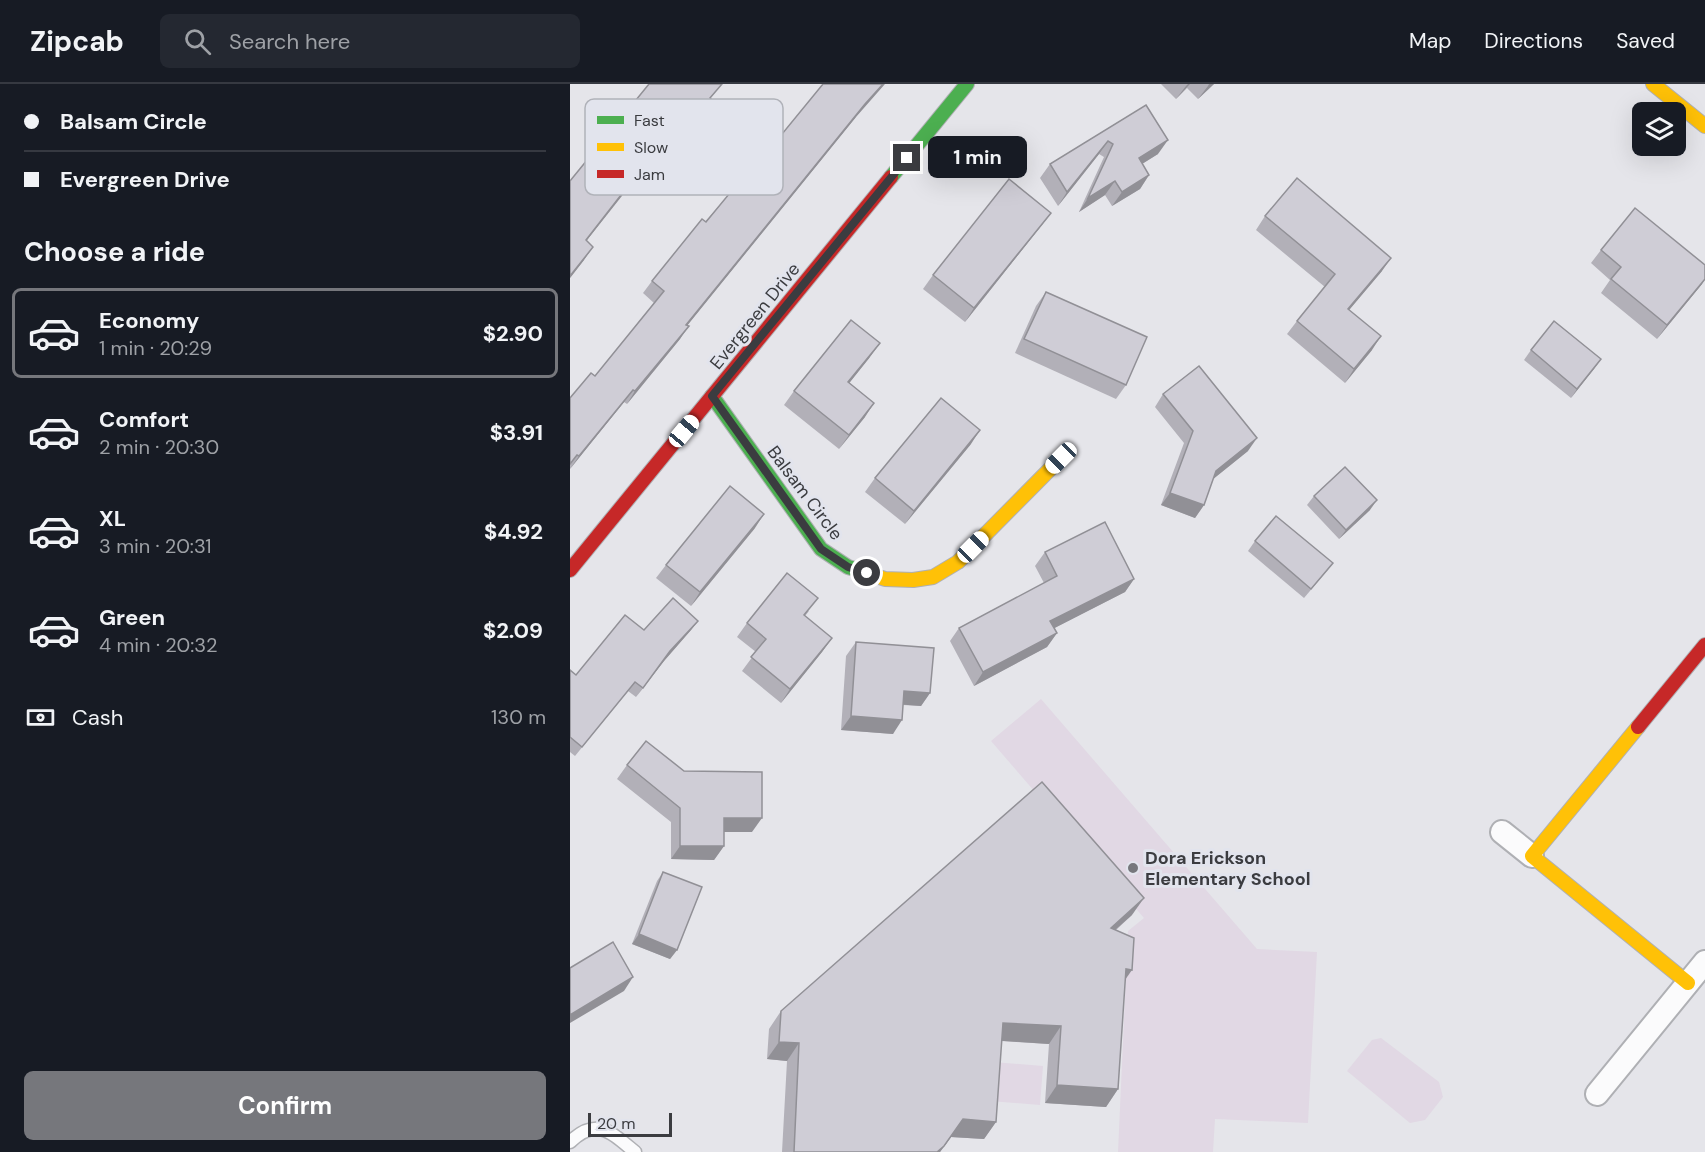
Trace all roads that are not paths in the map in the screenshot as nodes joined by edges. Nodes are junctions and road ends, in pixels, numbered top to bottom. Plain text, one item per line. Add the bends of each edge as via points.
1 (967, 84) edge
2 (1638, 84) edge
3 (1653, 84) edge
4 (1657, 102) edge
5 (1705, 126) edge
6 (712, 396) junction
7 (1061, 458) dead end
8 (570, 570) edge
9 (1705, 645) edge
10 (1502, 832) dead end
11 (1532, 856) junction
12 (1705, 962) edge
13 (1688, 983) junction
14 (1598, 1094) dead end
15 (570, 1142) edge
16 (635, 1152) edge

1 - 6 street, Evergreen Drive
2 - 4 street
3 - 5 street
6 - 7 street, Balsam Circle via 821,549 848,567 885,579 933,577 958,562
6 - 8 street, Evergreen Drive
9 - 11 street
10 - 11 street
11 - 13 street
12 - 13 street
13 - 14 street
15 - 16 lane via 592,1129 608,1130

